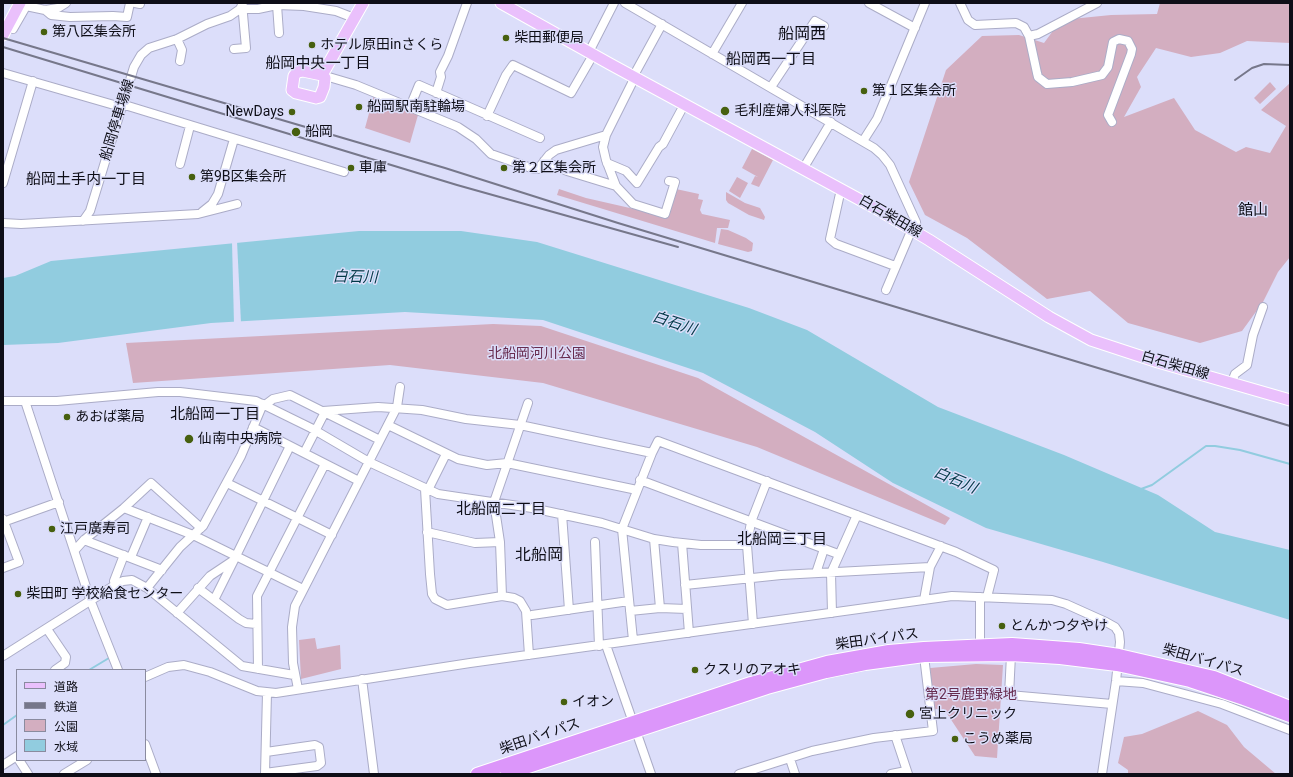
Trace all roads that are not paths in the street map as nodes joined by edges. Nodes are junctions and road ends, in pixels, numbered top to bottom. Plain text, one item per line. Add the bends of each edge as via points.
1 (66, 3) edge
2 (130, 3) edge
3 (363, 3) edge
4 (467, 3) edge
5 (501, 3) edge
6 (614, 3) edge
7 (625, 3) edge
8 (742, 3) edge
9 (869, 3) edge
10 (925, 3) edge
11 (960, 3) edge
12 (1097, 3) edge
13 (25, 4) edge
14 (277, 5) junction
15 (241, 6) edge
16 (45, 10) junction
17 (354, 18) junction
18 (662, 24) junction
19 (824, 26) dead end
20 (915, 28) junction
21 (14, 29) dead end
22 (279, 33) dead end
23 (3, 35) edge
24 (1029, 36) junction
25 (177, 40) junction
26 (234, 49) dead end
27 (591, 53) junction
28 (712, 54) junction
29 (180, 61) dead end
30 (3, 73) edge
31 (322, 75) joint
32 (633, 77) junction
33 (33, 81) junction
34 (771, 87) junction
35 (436, 93) junction
36 (684, 105) junction
37 (122, 106) junction
38 (410, 107) junction
39 (488, 116) junction
40 (831, 122) junction
41 (1112, 122) dead end
42 (190, 126) junction
43 (606, 135) junction
44 (540, 138) dead end
45 (234, 139) junction
46 (863, 141) junction
47 (544, 161) junction
48 (607, 163) junction
49 (180, 164) dead end
50 (803, 169) junction
51 (344, 172) dead end
52 (669, 180) dead end
53 (3, 183) edge
54 (616, 186) junction
55 (841, 189) junction
56 (237, 204) dead end
57 (198, 214) junction
58 (83, 221) junction
59 (3, 222) edge
60 (915, 231) junction
61 (896, 266) junction
62 (886, 290) dead end
63 (1263, 307) dead end
64 (1232, 382) junction
65 (400, 387) dead end
66 (5, 400) edge
67 (1290, 400) edge
68 (25, 401) junction
69 (528, 403) dead end
70 (264, 405) junction
71 (397, 407) junction
72 (324, 412) junction
73 (388, 425) junction
74 (520, 425) junction
75 (253, 426) junction
76 (315, 431) junction
77 (380, 440) junction
78 (290, 446) junction
79 (304, 453) junction
80 (652, 453) junction
81 (446, 454) junction
82 (369, 462) junction
83 (507, 463) junction
84 (325, 464) junction
85 (640, 480) junction
86 (359, 481) junction
87 (767, 481) junction
88 (227, 483) junction
89 (427, 490) junction
90 (637, 490) junction
91 (262, 501) junction
92 (59, 502) junction
93 (494, 502) junction
94 (124, 508) junction
95 (562, 514) junction
96 (857, 515) junction
97 (148, 517) junction
98 (297, 519) junction
99 (3, 521) edge
100 (751, 522) junction
101 (201, 528) junction
102 (622, 529) junction
103 (427, 532) junction
104 (193, 535) junction
105 (332, 535) junction
106 (654, 538) junction
107 (84, 540) junction
108 (500, 542) junction
109 (595, 542) dead end
110 (682, 543) junction
111 (747, 545) junction
112 (941, 546) junction
113 (824, 549) junction
114 (75, 550) junction
115 (838, 554) junction
116 (128, 556) junction
117 (235, 558) junction
118 (930, 567) junction
119 (3, 568) edge
120 (162, 570) junction
121 (269, 573) junction
122 (816, 573) junction
123 (831, 573) junction
124 (751, 579) junction
125 (115, 585) junction
126 (685, 585) junction
127 (147, 588) junction
128 (198, 588) junction
129 (303, 589) junction
130 (502, 596) junction
131 (983, 597) junction
132 (214, 600) junction
133 (924, 600) junction
134 (629, 601) junction
135 (91, 602) junction
136 (597, 606) junction
137 (660, 608) junction
138 (687, 609) junction
139 (569, 610) junction
140 (630, 611) junction
141 (177, 613) junction
142 (832, 613) junction
143 (532, 615) dead end
144 (256, 624) junction
145 (753, 624) junction
146 (47, 629) junction
147 (689, 633) junction
148 (633, 640) junction
149 (980, 644) junction
150 (603, 645) junction
151 (529, 655) junction
152 (1011, 655) junction
153 (3, 656) edge
154 (924, 656) junction
155 (1118, 660) junction
156 (56, 669) edge
157 (118, 669) edge
158 (258, 669) junction
159 (294, 675) junction
160 (146, 677) edge
161 (362, 679) junction
162 (1116, 681) junction
163 (298, 689) junction
164 (267, 693) junction
165 (1112, 704) junction
166 (1290, 707) edge
167 (1290, 716) edge
168 (634, 726) junction
169 (1290, 730) edge
170 (895, 735) junction
171 (146, 747) edge
172 (266, 752) junction
173 (16, 757) edge
174 (790, 759) junction
175 (20, 761) edge
176 (85, 761) edge
177 (3, 765) edge
178 (907, 772) edge
179 (265, 773) edge
180 (28, 774) edge
181 (64, 774) edge
182 (156, 774) edge
183 (374, 774) edge
184 (477, 774) edge
185 (507, 774) edge
186 (650, 774) edge
187 (739, 774) edge
188 (795, 774) edge
189 (891, 774) edge
190 (1102, 774) edge

1 - 16 street via 58,8
2 - 16 street via 127,17 70,17 51,15
3 - 17 main road
4 - 35 street via 440,72 442,77
5 - 27 main road, 白石柴田線
6 - 27 street
7 - 18 street
8 - 28 street
9 - 20 street
10 - 20 street
11 - 24 street via 968,20 975,25 1019,24
12 - 24 street via 1038,34
13 - 16 street
13 - 21 street
13 - 23 main road
14 - 15 street via 258,9
14 - 17 street via 336,11
14 - 22 street
15 - 25 street, 船岡停車場線 via 230,16 207,24
15 - 26 street via 246,48
17 - 31 main road
18 - 28 street
18 - 32 street
19 - 34 street via 815,21
20 - 46 street via 877,119
24 - 41 street via 1038,77 1052,85 1102,75 1108,67 1113,42 1119,39 1128,41 1132,49 1108,115
25 - 29 street via 182,50
25 - 37 street, 船岡停車場線 via 149,48 141,55 134,67
27 - 32 main road, 白石柴田線
27 - 39 street via 571,93 513,65
28 - 34 street
30 - 33 street
31 - 38 street via 342,80
32 - 36 main road, 白石柴田線
32 - 43 street
33 - 37 street
33 - 53 street
34 - 40 street
35 - 38 street via 419,85
35 - 39 street
36 - 48 street via 663,144 637,183 626,171
36 - 50 main road, 白石柴田線
37 - 42 street
37 - 58 street, 船岡停車場線 via 90,211
38 - 47 street via 465,131 487,151 503,159 538,169
39 - 44 street
40 - 46 street
40 - 50 street
42 - 45 street
42 - 49 street
43 - 47 street via 560,149
43 - 48 street via 604,147
45 - 51 street
45 - 57 street via 218,194 212,204
46 - 60 street via 882,155 890,165 916,222
47 - 54 street via 566,171
48 - 54 street
50 - 55 main road, 白石柴田線
52 - 54 street via 675,182 666,214 633,204
55 - 60 main road, 白石柴田線
55 - 61 street via 830,239 836,244
56 - 57 street
57 - 58 street
58 - 59 street via 21,224
60 - 61 street
60 - 64 main road, 白石柴田線 via 1049,317 1091,340
61 - 62 street
63 - 64 street via 1253,335 1247,364 1235,374
64 - 67 main road, 白石柴田線
65 - 71 street
66 - 68 street
68 - 70 street via 180,392 256,401
68 - 92 street
69 - 74 street
70 - 72 street via 273,399 290,395
70 - 75 street
70 - 76 street
71 - 72 street via 358,407
71 - 73 street
71 - 74 street
72 - 76 street
72 - 77 street
73 - 77 street
73 - 81 street
74 - 80 street
74 - 83 street
75 - 78 street
75 - 88 street
76 - 79 street
76 - 82 street
77 - 82 street
78 - 79 street
78 - 91 street
79 - 84 street
80 - 85 street
80 - 87 street via 658,441
81 - 83 street via 458,460 488,465
81 - 89 street
82 - 86 street
82 - 89 street
83 - 90 street
83 - 93 street
84 - 86 street
84 - 98 street
85 - 90 street
85 - 100 street
86 - 105 street
87 - 96 street
87 - 100 street
88 - 91 street
88 - 101 street
89 - 93 street via 453,497
89 - 103 street
90 - 102 street
91 - 98 street
91 - 117 street
92 - 99 street
92 - 114 street
93 - 95 street
93 - 108 street
94 - 97 street
94 - 101 street via 151,483
94 - 107 street
95 - 102 street
95 - 139 street
96 - 112 street
96 - 115 street
97 - 104 street
97 - 116 street
98 - 105 street
98 - 121 street
99 - 119 street via 19,562
100 - 111 street
100 - 113 street
101 - 104 street
102 - 106 street
102 - 134 street
103 - 108 street via 475,543
103 - 130 street via 432,594 435,599 446,605
104 - 117 street
104 - 120 street
105 - 129 street
106 - 110 street
106 - 137 street
107 - 114 street
107 - 116 street
108 - 130 street
109 - 136 street
110 - 111 street via 701,546
110 - 126 street
111 - 124 street
112 - 118 street
112 - 131 street via 994,570
113 - 115 street
113 - 122 street
114 - 135 street
115 - 123 street
116 - 120 street
116 - 125 street via 114,580
117 - 121 street
117 - 128 street
117 - 132 street
118 - 123 street
118 - 133 street
120 - 127 street
121 - 129 street
121 - 144 street via 257,596
122 - 123 street
122 - 124 street
123 - 142 street
124 - 126 street
124 - 145 street
125 - 127 street via 132,580
125 - 135 street
126 - 138 street
127 - 141 street
128 - 132 street
128 - 141 street
129 - 159 street via 295,606 292,627
130 - 151 street via 514,598 524,606
131 - 133 street via 952,596
131 - 149 street
131 - 155 street via 1052,600 1106,622 1117,630 1120,642
132 - 144 street via 242,621
133 - 142 street
134 - 136 street
134 - 140 street
135 - 146 street
135 - 157 street
136 - 139 street
136 - 150 street
137 - 138 street
137 - 140 street
138 - 147 street
139 - 143 street
140 - 148 street
141 - 158 street via 242,666
142 - 145 street
144 - 158 street
145 - 147 street
146 - 153 street
146 - 156 street via 66,657 65,663
147 - 148 street
148 - 150 street
149 - 155 highway, 柴田バイパス via 1038,646
149 - 168 highway, 柴田バイパス via 889,651 827,662 751,683
150 - 151 street
150 - 168 street
151 - 161 street
152 - 154 highway, 柴田バイパス
152 - 155 highway, 柴田バイパス
152 - 165 street via 1009,696
154 - 168 highway, 柴田バイパス via 826,672
154 - 170 street via 933,731
155 - 162 street
155 - 166 highway, 柴田バイパス via 1214,677
155 - 167 highway, 柴田バイパス via 1190,681
158 - 159 street
159 - 163 street
160 - 164 street via 168,666 184,665
161 - 163 street
161 - 183 street
162 - 165 street
162 - 169 street via 1143,683 1222,704
163 - 164 street
164 - 172 street
165 - 190 street
168 - 184 highway, 柴田バイパス
168 - 185 highway, 柴田バイパス
168 - 186 street
170 - 174 street via 812,751
170 - 178 street
171 - 182 street
172 - 179 street
172 - 179 street via 315,745 319,747 321,763 317,766
173 - 177 street
174 - 187 street
174 - 188 street
175 - 180 street
176 - 181 street
178 - 189 street

